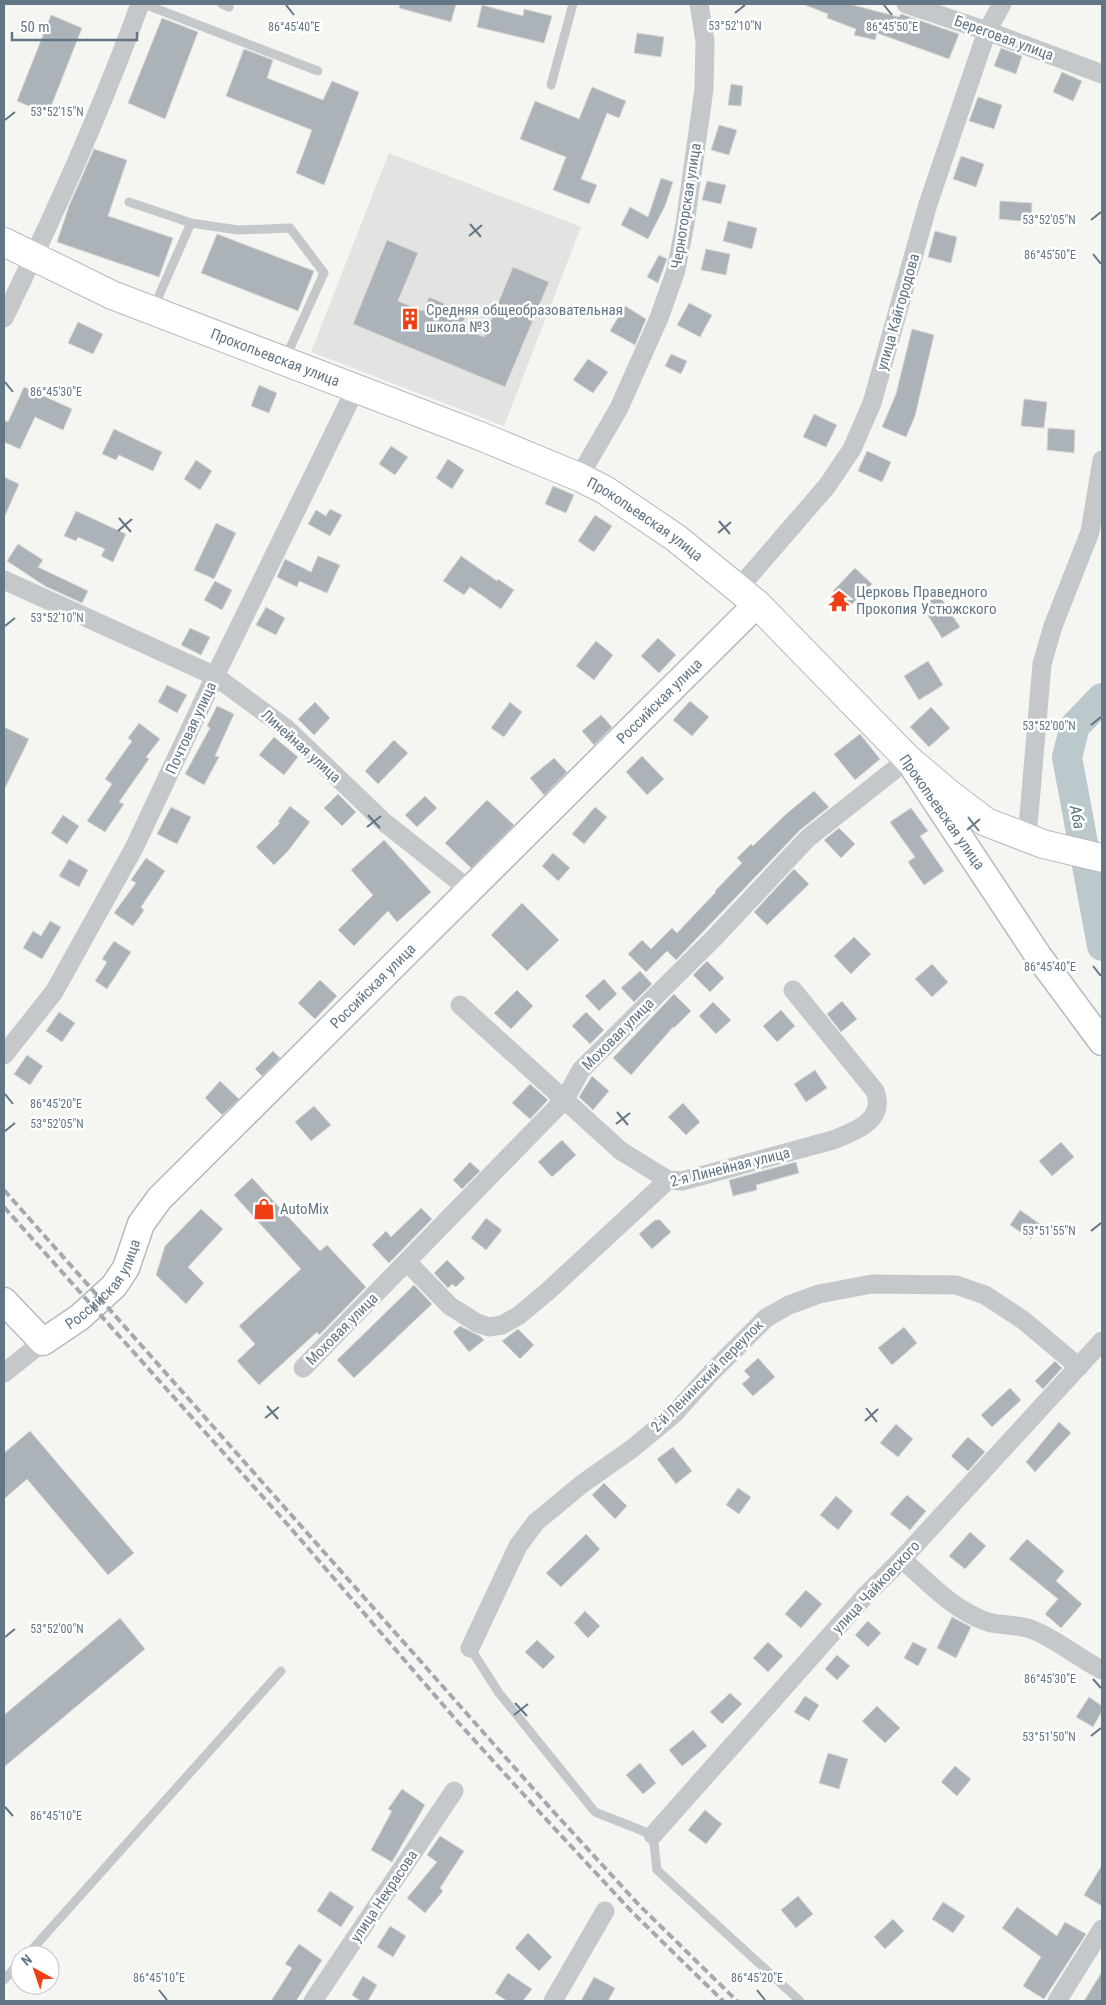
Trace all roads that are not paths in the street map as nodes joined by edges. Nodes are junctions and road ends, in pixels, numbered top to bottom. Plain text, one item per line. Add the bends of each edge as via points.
1 (140, 4) edge
2 (144, 4) edge
3 (573, 4) edge
4 (699, 4) edge
5 (906, 4) edge
6 (1002, 4) edge
7 (987, 31) junction
8 (318, 71) dead end
9 (1102, 74) edge
10 (551, 85) dead end
11 (129, 202) dead end
12 (190, 223) junction
13 (4, 242) edge
14 (34, 257) junction
15 (152, 311) junction
16 (4, 318) edge
17 (284, 361) junction
18 (356, 388) junction
19 (1102, 460) edge
20 (579, 477) junction
21 (4, 580) edge
22 (748, 597) junction
23 (215, 676) junction
24 (908, 759) junction
25 (1035, 841) junction
26 (1102, 858) edge
27 (471, 891) junction
28 (793, 990) dead end
29 (460, 1005) dead end
30 (1102, 1042) edge
31 (4, 1054) edge
32 (565, 1099) junction
33 (668, 1180) junction
34 (408, 1263) junction
35 (4, 1302) edge
36 (43, 1342) junction
37 (1102, 1342) edge
38 (1079, 1367) junction
39 (304, 1368) dead end
40 (4, 1373) edge
41 (902, 1559) junction
42 (470, 1648) joint
43 (1102, 1670) edge
44 (281, 1671) dead end
45 (454, 1791) dead end
46 (653, 1835) junction
47 (605, 1911) dead end
48 (1102, 1929) edge
49 (36, 1945) edge
50 (313, 2001) edge
51 (553, 2001) edge
52 (800, 2001) edge
53 (1057, 2001) edge

1 - 14 street via 118,64
2 - 8 lane
3 - 10 lane
4 - 20 street, Черногорская улица via 705,41 704,90 676,270 660,318 619,408
5 - 7 street, Береговая улица
6 - 7 street, улица Кайгородова
7 - 9 street, Береговая улица
7 - 22 street, улица Кайгородова via 928,204 872,403 852,449
11 - 12 lane
12 - 15 lane
12 - 17 lane via 238,230 290,228 324,273
13 - 14 main road, Прокопьевская улица
14 - 15 main road, Прокопьевская улица
14 - 16 street
15 - 17 main road, Прокопьевская улица
17 - 18 main road, Прокопьевская улица
18 - 20 main road, Прокопьевская улица
18 - 23 street, Почтовая улица
19 - 25 street via 1090,532 1053,626 1042,664
20 - 22 main road, Прокопьевская улица via 605,490 676,538
21 - 23 street, Линейная улица
22 - 24 main road, Прокопьевская улица
22 - 27 main road, Российская улица
23 - 27 street, Линейная улица via 287,729 384,822
23 - 31 street, Почтовая улица via 134,848 54,992
24 - 25 main road via 986,822
24 - 30 main road, Прокопьевская улица via 1039,957
24 - 32 street, Моховая улица via 808,838 714,938 581,1070
25 - 26 main road
27 - 36 main road, Российская улица via 159,1199 141,1224 126,1268 114,1286 80,1317
28 - 33 street, 2-я Линейная улица via 875,1091 879,1100 877,1112 853,1132 834,1140 682,1181
29 - 32 street
32 - 33 street via 621,1151
32 - 34 street, Моховая улица
33 - 34 street, 2-я Линейная улица via 546,1292 502,1325 489,1327 477,1323 450,1306
34 - 39 street, Моховая улица
35 - 36 main road
36 - 40 street, Российская улица
37 - 38 street, улица Чайковского
38 - 41 street, улица Чайковского
38 - 42 street, 2-й Ленинский переулок via 1023,1320 985,1296 956,1285 872,1284 819,1294 789,1305 766,1318 674,1414 536,1522 518,1546
41 - 43 street via 942,1595 966,1611 988,1622 1031,1629
41 - 46 street, улица Чайковского via 865,1596
42 - 46 lane via 499,1693 596,1812
44 - 49 lane
45 - 50 street, улица Некрасова
46 - 52 lane via 657,1870
47 - 51 street
48 - 53 street

